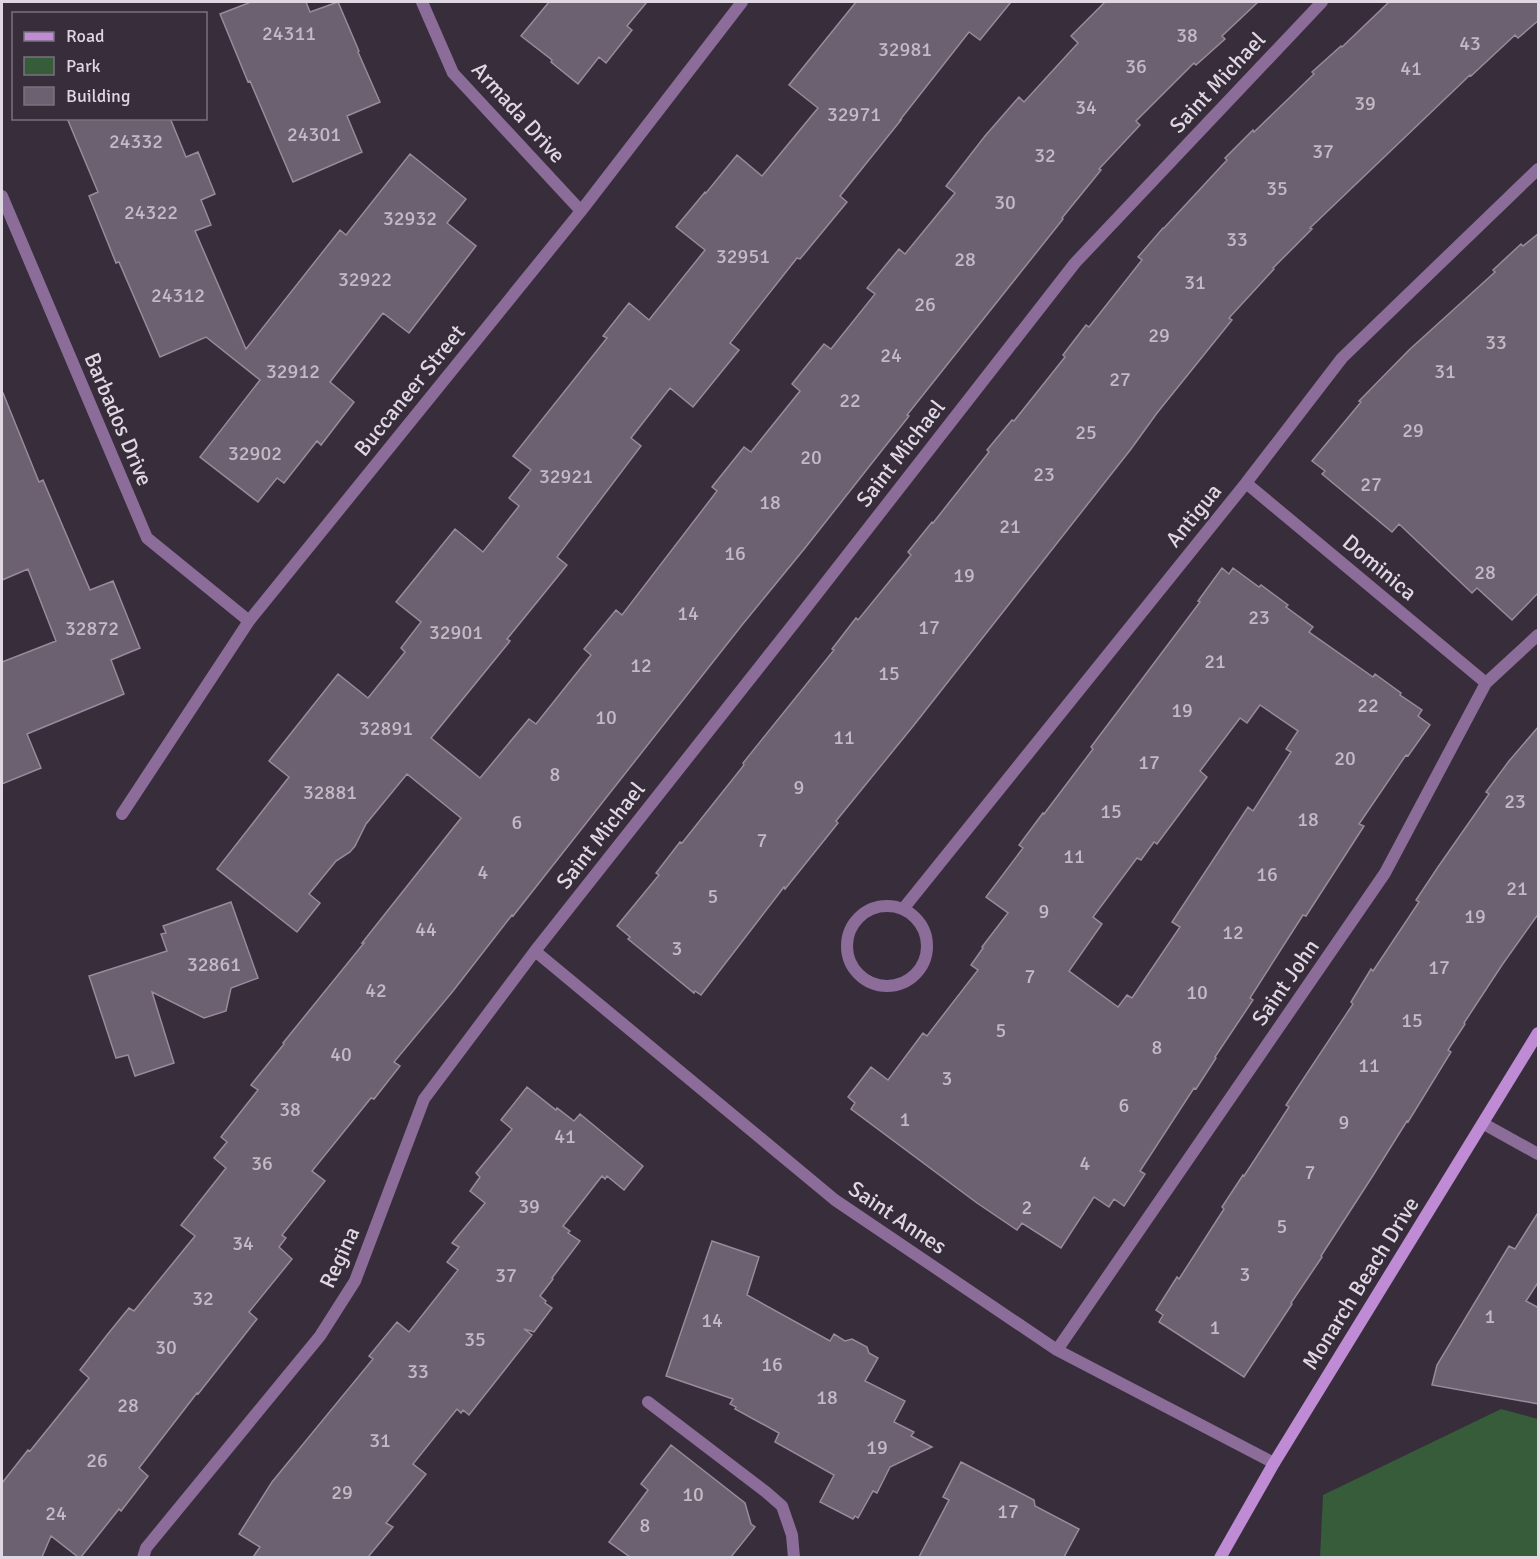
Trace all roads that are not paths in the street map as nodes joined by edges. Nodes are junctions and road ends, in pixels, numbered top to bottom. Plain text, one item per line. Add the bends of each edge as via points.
1 (422, 2) edge
2 (741, 2) edge
3 (1322, 2) edge
4 (1539, 169) edge
5 (2, 196) edge
6 (581, 211) junction
7 (1246, 483) junction
8 (249, 621) junction
9 (1539, 635) edge
10 (1486, 683) junction
11 (122, 814) dead end
12 (903, 909) junction
13 (535, 951) junction
14 (1539, 1033) edge
15 (1484, 1124) junction
16 (1539, 1154) edge
17 (1057, 1350) junction
18 (648, 1402) dead end
19 (1274, 1463) junction
20 (143, 1557) edge
21 (794, 1557) edge
22 (1220, 1557) edge

1 - 6 street, Armada Drive via 453,73
2 - 6 street, Buccaneer Street
3 - 13 street, Saint Michael via 1075,262
4 - 7 street, Antigua via 1342,357
5 - 8 street, Barbados Drive via 147,538
6 - 8 street, Buccaneer Street
7 - 10 street, Dominica
7 - 12 street, Antigua
8 - 11 street, Buccaneer Street
9 - 10 street, Saint John
10 - 17 street, Saint John via 1385,873
12 - 12 street via 888,905 872,908 850,930 850,961 872,983 903,983 925,962 925,931
13 - 17 street, Saint Annes via 835,1200
13 - 20 street, Regina via 424,1099 355,1281 320,1336 146,1548
14 - 15 street, Monarch Beach Drive
15 - 16 street
15 - 19 street, Monarch Beach Drive
17 - 19 street, Saint Annes
18 - 21 street via 783,1506
19 - 22 street, Monarch Beach Drive

